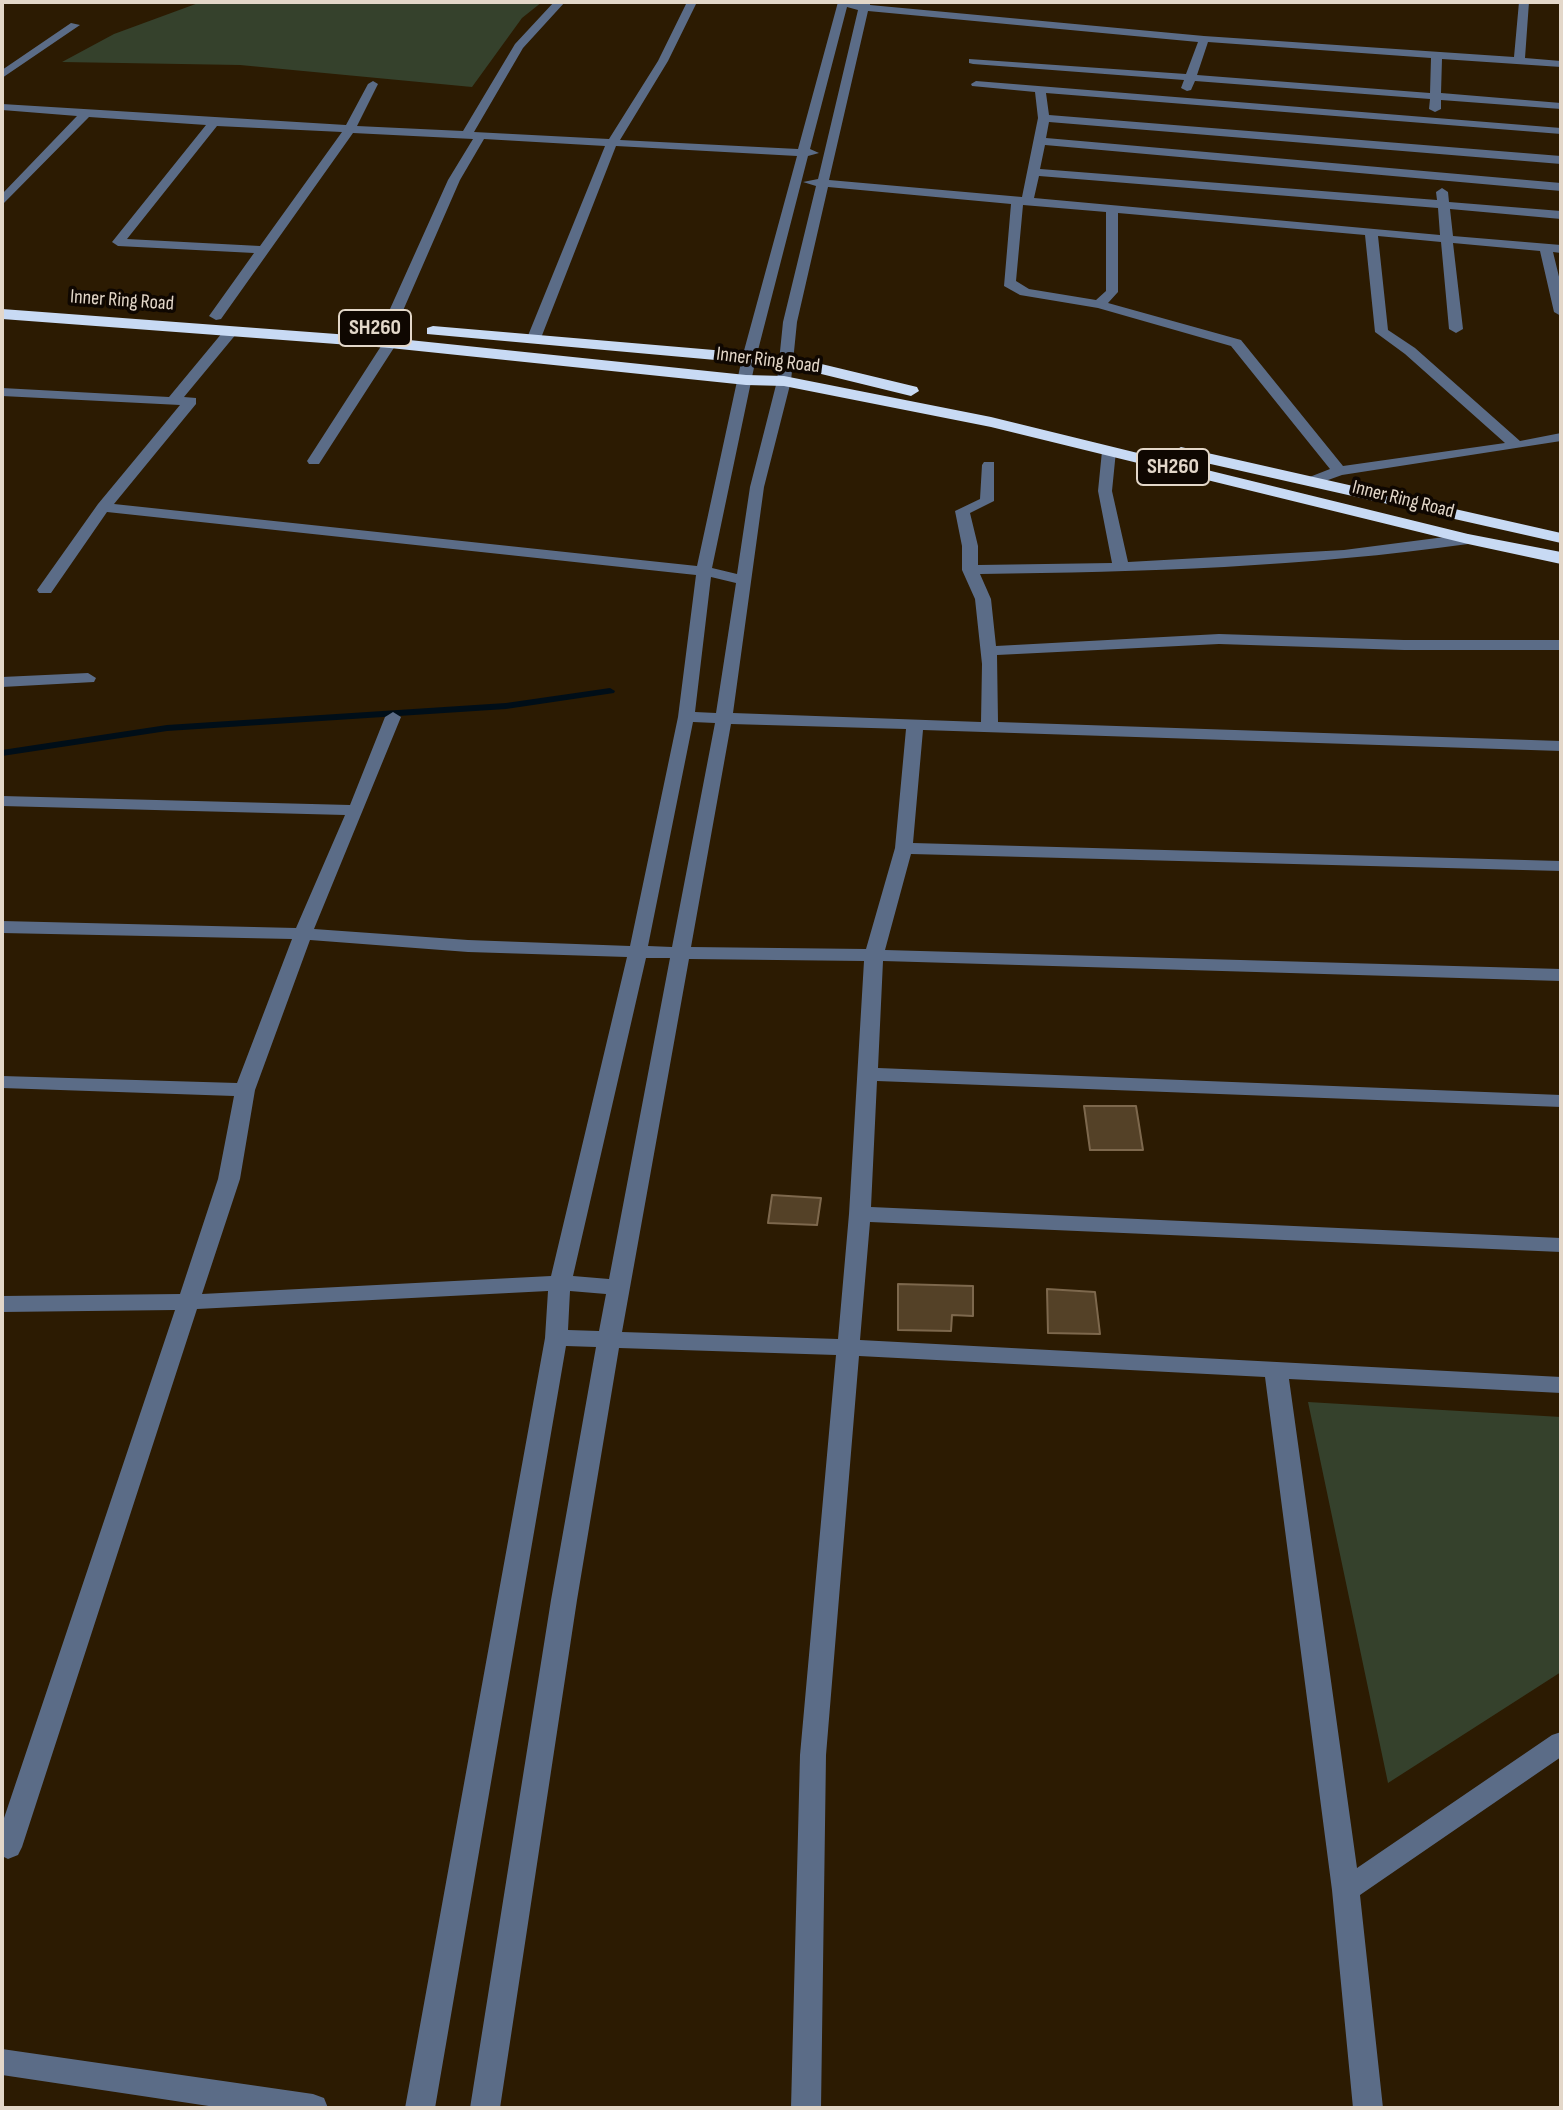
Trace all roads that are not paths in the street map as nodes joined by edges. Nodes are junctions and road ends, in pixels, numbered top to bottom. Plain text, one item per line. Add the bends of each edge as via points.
1 (560, 2) edge
2 (692, 2) edge
3 (1524, 2) edge
4 (838, 3) edge
5 (865, 5) edge
6 (75, 25) dead end
7 (1204, 39) junction
8 (1437, 53) junction
9 (1118, 59) dead end
10 (1519, 60) junction
11 (973, 61) dead end
12 (1561, 64) edge
13 (1194, 65) junction
14 (2, 75) edge
15 (1190, 78) junction
16 (373, 84) dead end
17 (976, 84) dead end
18 (1040, 89) junction
19 (1436, 90) junction
20 (1561, 95) edge
21 (1184, 100) junction
22 (1561, 106) edge
23 (2, 107) edge
24 (85, 114) junction
25 (1044, 118) junction
26 (1434, 119) junction
27 (214, 122) junction
28 (351, 127) junction
29 (1561, 131) edge
30 (475, 134) junction
31 (1040, 141) junction
32 (612, 143) junction
33 (1437, 149) junction
34 (802, 152) junction
35 (831, 154) junction
36 (1561, 160) edge
37 (1034, 172) junction
38 (1441, 175) junction
39 (794, 181) junction
40 (821, 183) junction
41 (1561, 187) edge
42 (1022, 200) junction
43 (2, 201) edge
44 (1443, 205) junction
45 (1112, 208) junction
46 (1561, 215) edge
47 (1371, 233) junction
48 (1445, 239) junction
49 (1546, 248) junction
50 (1561, 249) edge
51 (262, 250) junction
52 (2, 302) edge
53 (1099, 304) junction
54 (1561, 312) edge
55 (2, 314) edge
56 (216, 316) junction
57 (1456, 329) dead end
58 (232, 330) junction
59 (389, 336) junction
60 (534, 338) junction
61 (749, 358) junction
62 (785, 372) junction
63 (746, 380) junction
64 (2, 392) edge
65 (173, 401) junction
66 (1561, 437) edge
67 (1537, 443) junction
68 (1517, 446) junction
69 (1561, 450) edge
70 (1109, 451) junction
71 (314, 461) dead end
72 (989, 465) dead end
73 (1339, 471) junction
74 (1312, 481) junction
75 (103, 507) junction
76 (1561, 538) edge
77 (1468, 539) junction
78 (1561, 558) edge
79 (1121, 568) junction
80 (970, 570) junction
81 (704, 571) junction
82 (745, 580) junction
83 (45, 590) dead end
84 (1561, 645) edge
85 (987, 651) junction
86 (88, 678) dead end
87 (2, 682) edge
88 (393, 717) dead end
89 (686, 717) junction
90 (724, 718) junction
91 (915, 726) junction
92 (989, 728) junction
93 (1561, 746) edge
94 (2, 801) edge
95 (355, 814) junction
96 (904, 848) junction
97 (1561, 866) edge
98 (2, 927) edge
99 (303, 934) junction
100 (638, 951) junction
101 (679, 953) junction
102 (874, 955) junction
103 (1561, 975) edge
104 (869, 1074) junction
105 (2, 1082) edge
106 (245, 1090) junction
107 (1561, 1101) edge
108 (860, 1214) junction
109 (1561, 1245) edge
110 (560, 1283) junction
111 (618, 1287) junction
112 (186, 1302) junction
113 (2, 1304) edge
114 (556, 1338) junction
115 (609, 1339) junction
116 (846, 1347) junction
117 (1276, 1370) junction
118 (1561, 1385) edge
119 (1561, 1743) edge
120 (8, 1847) dead end
121 (1346, 1890) junction
122 (2, 2062) edge
123 (313, 2108) edge
124 (420, 2108) edge
125 (485, 2108) edge
126 (806, 2108) edge
127 (1368, 2108) edge

1 - 30 street via 541,17 507,62
2 - 32 street
3 - 10 street
4 - 5 street
4 - 34 street
5 - 7 street
5 - 35 street
6 - 14 street
7 - 8 street
7 - 13 street
8 - 10 street
8 - 19 street
9 - 13 street
10 - 12 street
11 - 15 street
13 - 15 street
13 - 19 street
15 - 19 street
15 - 21 street
16 - 28 street
17 - 18 street
18 - 21 street
18 - 25 street
19 - 20 street
19 - 22 street
19 - 26 street
21 - 26 street
23 - 24 street
24 - 27 street
24 - 43 street
25 - 31 street
25 - 33 street
26 - 29 street
26 - 33 street
27 - 28 street
27 - 51 street via 118,242
28 - 30 street
28 - 51 street
30 - 32 street
30 - 59 street
31 - 37 street
31 - 38 street
32 - 34 street
32 - 60 street
33 - 36 street
33 - 38 street
34 - 35 street
34 - 39 street
35 - 40 street
37 - 42 street
37 - 44 street
38 - 41 street
38 - 44 street
39 - 40 street
39 - 61 street
40 - 42 street
40 - 62 street via 790,322
42 - 45 street
42 - 53 street via 1009,283 1025,292
44 - 46 street
44 - 48 street
45 - 47 street
45 - 53 street via 1112,292
47 - 48 street
47 - 68 street via 1382,332
48 - 49 street
48 - 57 street
49 - 50 street
49 - 54 street
51 - 56 street
52 - 56 highway, Inner Ring Road / SH260
53 - 73 street via 1236,343
55 - 58 highway, Inner Ring Road
56 - 59 highway, Inner Ring Road / SH260
58 - 59 highway, Inner Ring Road
58 - 65 street
59 - 60 highway, Inner Ring Road / SH260
59 - 63 highway, Inner Ring Road
59 - 71 street
60 - 61 highway, Inner Ring Road / SH260
61 - 62 highway, Inner Ring Road
61 - 63 street
62 - 63 highway, Inner Ring Road
62 - 70 highway, Inner Ring Road / SH260
62 - 74 highway, Inner Ring Road via 809,366
62 - 82 street via 757,487
63 - 81 street
64 - 65 street
65 - 75 street via 191,401
66 - 67 street
67 - 68 street
67 - 69 street
68 - 73 street
70 - 77 highway, Inner Ring Road / SH260
70 - 79 street via 1105,491
72 - 80 street via 987,501 962,511
73 - 74 street
74 - 76 highway, Inner Ring Road
75 - 81 street
75 - 83 street
77 - 78 highway, Inner Ring Road / SH260
77 - 79 street via 1383,553
79 - 80 street
80 - 85 street via 983,599
81 - 82 street
81 - 89 street
82 - 90 street
84 - 85 street via 1219,639
85 - 92 street
86 - 87 street
88 - 95 street
89 - 90 street
89 - 100 street
90 - 91 street
90 - 101 street
91 - 92 street
91 - 96 street
92 - 93 street
94 - 95 street via 356,810
95 - 99 street
96 - 97 street
96 - 102 street
98 - 99 street
99 - 100 street
99 - 106 street
100 - 101 street
100 - 110 street
101 - 102 street
101 - 111 street
102 - 103 street
102 - 104 street
104 - 107 street
104 - 108 street
105 - 106 street
106 - 112 street via 229,1179
108 - 109 street
108 - 116 street
110 - 111 street
110 - 112 street
110 - 114 street
111 - 115 street
112 - 113 street
112 - 120 street
114 - 115 street
114 - 124 street
115 - 116 street
115 - 125 street
116 - 117 street
116 - 126 street via 813,1755
117 - 118 street
117 - 121 street
119 - 121 street
121 - 127 street
122 - 123 street

